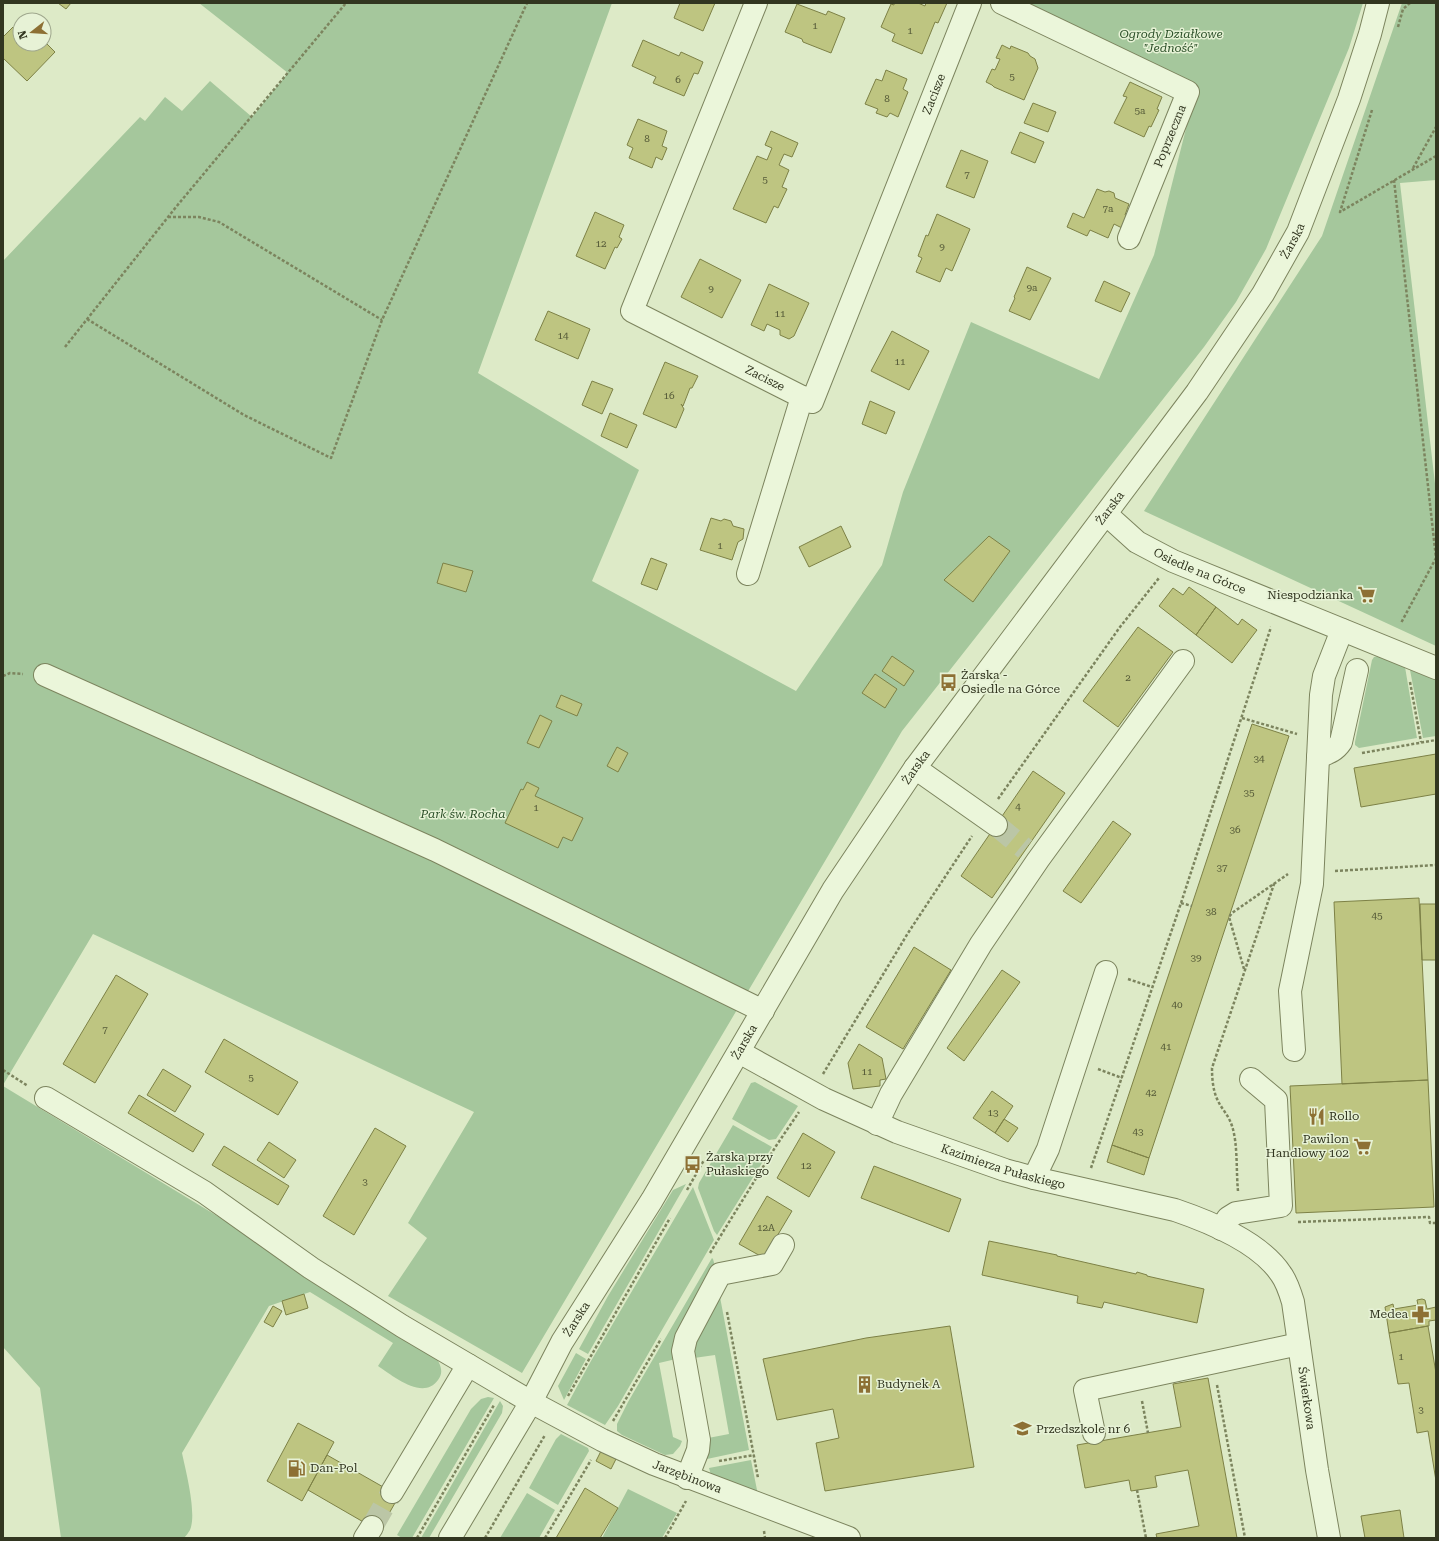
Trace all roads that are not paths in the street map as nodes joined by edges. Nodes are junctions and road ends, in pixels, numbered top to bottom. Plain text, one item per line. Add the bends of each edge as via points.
1 (756, 3) edge
2 (970, 3) edge
3 (1002, 3) edge
4 (1378, 3) edge
5 (1129, 238) dead end
6 (802, 397) junction
7 (1106, 514) junction
8 (748, 574) dead end
9 (1342, 630) junction
10 (1183, 661) dead end
11 (1436, 668) edge
12 (1357, 670) dead end
13 (45, 675) dead end
14 (1318, 748) junction
15 (915, 768) junction
16 (991, 821) tunnel mouth
17 (1106, 972) dead end
18 (763, 1011) junction
19 (1294, 1050) dead end
20 (739, 1052) junction
21 (1251, 1079) dead end
22 (46, 1098) road end
23 (877, 1124) junction
24 (1034, 1178) junction
25 (1221, 1229) junction
26 (783, 1245) dead end
27 (1272, 1263) joint
28 (1299, 1344) junction
29 (468, 1366) junction
30 (531, 1402) junction
31 (1094, 1433) dead end
32 (692, 1475) junction
33 (392, 1492) tunnel mouth
34 (450, 1538) edge
35 (849, 1538) edge
36 (1329, 1538) edge

1 - 6 street, Zacisze via 632,311
2 - 6 street, Zacisze via 812,402
3 - 5 street, Poprzeczna via 1188,92
4 - 7 street, Żarska via 1349,99 1298,232 1263,294 1222,357
6 - 8 street
7 - 9 street, Osiedle na Górce via 1137,542 1173,561
7 - 15 street, Żarska
9 - 11 street, Osiedle na Górce
9 - 14 street via 1324,676
10 - 23 street via 1031,855 891,1094
12 - 14 street via 1341,742 1332,752
13 - 18 street via 435,850
14 - 19 street via 1312,884 1290,990
15 - 16 street
15 - 18 street, Żarska via 833,890
17 - 24 street via 1048,1149
18 - 20 street, Żarska
20 - 23 street, Kazimierza Pułaskiego
20 - 30 street, Żarska via 652,1200 562,1342
21 - 25 street via 1276,1100 1281,1206 1233,1214
22 - 29 street, Jarzębinowa via 204,1192 311,1268
23 - 24 street, Kazimierza Pułaskiego
24 - 25 street, Kazimierza Pułaskiego via 1175,1210
25 - 27 street, Kazimierza Pułaskiego via 1264,1254
26 - 32 street via 772,1264 720,1274 686,1338 683,1351 699,1440
27 - 28 street, Świerkowa via 1290,1292
28 - 31 street via 1085,1390
28 - 36 street, Świerkowa
29 - 30 street, Jarzębinowa
29 - 33 street
30 - 32 street, Jarzębinowa via 654,1464
30 - 34 street, Żarska
32 - 35 street, Jarzębinowa

